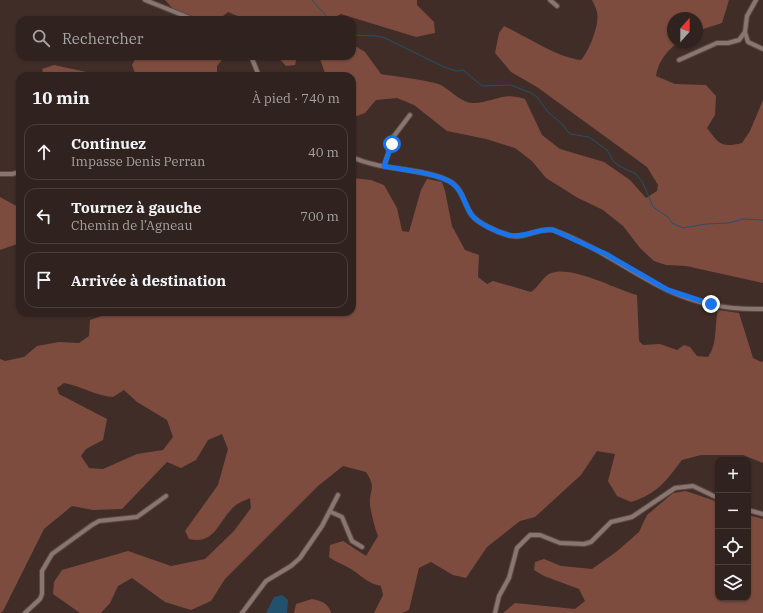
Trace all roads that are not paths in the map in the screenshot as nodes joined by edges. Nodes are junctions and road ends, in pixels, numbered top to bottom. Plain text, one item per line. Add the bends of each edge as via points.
1 (145, 0) edge
2 (550, 0) edge
3 (756, 0) edge
4 (557, 6) dead end
5 (186, 16) edge
6 (745, 32) junction
7 (763, 49) edge
8 (252, 60) edge
9 (679, 60) dead end
10 (257, 72) edge
11 (410, 116) dead end
12 (356, 158) edge
13 (384, 166) junction
14 (16, 173) edge
15 (0, 174) edge
16 (763, 309) edge
17 (338, 495) dead end
18 (166, 496) dead end
19 (715, 497) edge
20 (751, 511) edge
21 (331, 512) junction
22 (763, 514) edge
23 (362, 547) dead end
24 (25, 613) edge
25 (242, 613) edge
26 (495, 613) edge

1 - 5 street
2 - 4 street
3 - 6 street via 747,16
6 - 7 street via 748,42
6 - 9 street via 739,40 717,43
8 - 10 street
11 - 13 street via 394,136
12 - 13 street
13 - 16 street via 450,181 460,190 473,216 504,234 516,236 553,230 606,254 668,290 723,307 742,310
14 - 15 street
17 - 21 street
18 - 24 street via 137,517 100,521 92,525 52,554 42,571 40,599
19 - 26 street via 693,486 675,488 632,517 611,522 591,542 584,544 560,543 540,535 530,535 517,548 509,578 499,596
20 - 22 street
21 - 23 street via 342,517 352,541
21 - 25 street via 300,558 266,581

